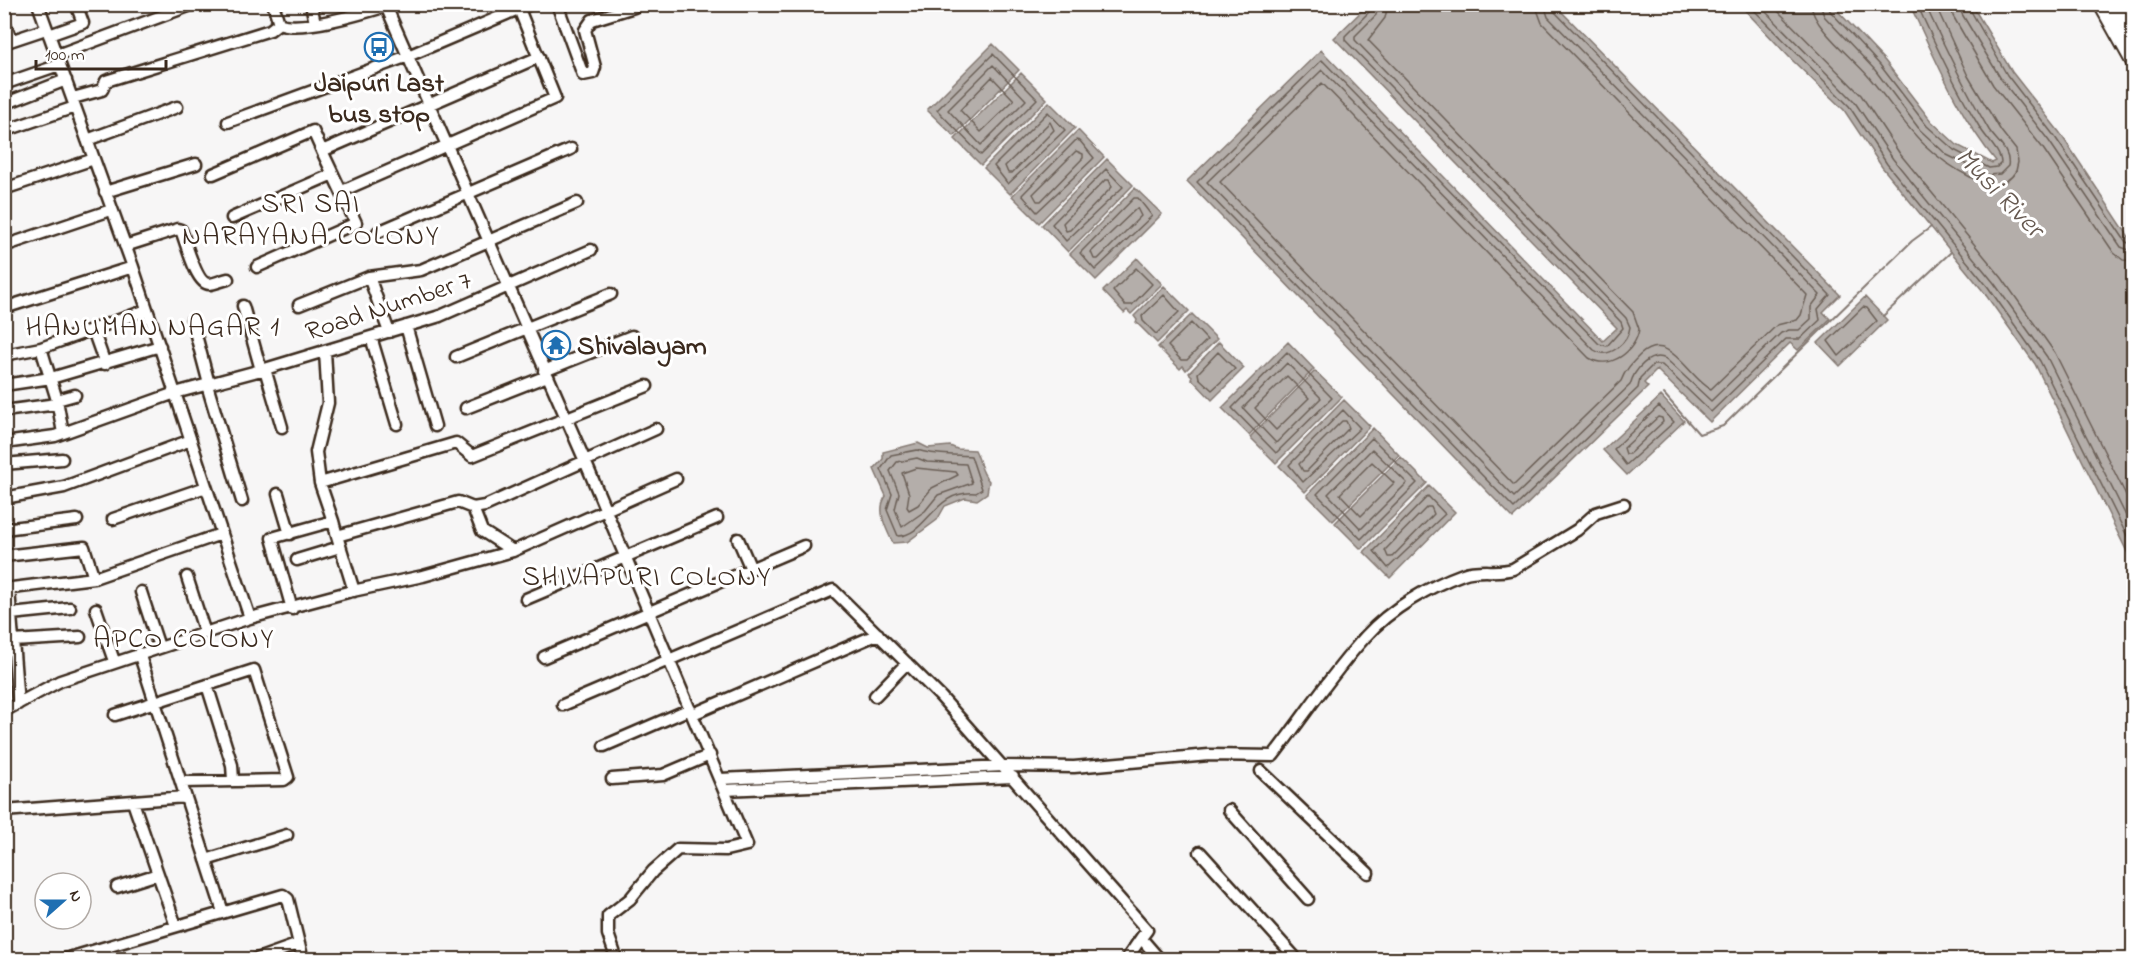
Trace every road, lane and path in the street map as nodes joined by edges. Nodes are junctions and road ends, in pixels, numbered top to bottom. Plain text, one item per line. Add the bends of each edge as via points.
1 (38, 4) edge
2 (76, 4) edge
3 (194, 4) edge
4 (273, 4) edge
5 (311, 4) edge
6 (530, 4) edge
7 (557, 4) edge
8 (2101, 4) edge
9 (2117, 4) edge
10 (388, 5) edge
11 (518, 7) edge
12 (634, 7) dead end
13 (4, 21) edge
14 (279, 23) junction
15 (315, 23) junction
16 (47, 32) junction
17 (2133, 34) edge
18 (8, 42) edge
19 (408, 56) junction
20 (539, 57) junction
21 (58, 60) junction
22 (2133, 63) edge
23 (66, 80) junction
24 (4, 84) edge
25 (74, 103) junction
26 (4, 104) edge
27 (429, 104) junction
28 (177, 107) dead end
29 (228, 122) dead end
30 (4, 131) edge
31 (87, 140) junction
32 (447, 145) junction
33 (571, 149) dead end
34 (322, 151) junction
35 (94, 159) junction
36 (196, 164) dead end
37 (213, 174) dead end
38 (333, 174) junction
39 (4, 189) edge
40 (342, 191) junction
41 (105, 192) junction
42 (468, 193) junction
43 (577, 203) dead end
44 (111, 210) junction
45 (232, 218) dead end
46 (378, 231) dead end
47 (488, 240) junction
48 (4, 246) edge
49 (125, 246) junction
50 (591, 250) dead end
51 (133, 267) junction
52 (257, 267) dead end
53 (369, 277) junction
54 (228, 279) dead end
55 (510, 287) junction
56 (611, 294) dead end
57 (299, 305) dead end
58 (243, 306) dead end
59 (4, 308) edge
60 (147, 310) junction
61 (192, 320) dead end
62 (406, 326) junction
63 (527, 329) junction
64 (93, 330) junction
65 (389, 332) junction
66 (632, 336) dead end
67 (371, 338) junction
68 (160, 346) junction
69 (41, 348) junction
70 (325, 351) junction
71 (4, 355) edge
72 (456, 357) dead end
73 (105, 364) junction
74 (263, 370) junction
75 (545, 373) junction
76 (51, 378) junction
77 (208, 384) junction
78 (4, 385) edge
79 (647, 386) dead end
80 (175, 393) junction
81 (75, 395) dead end
82 (57, 402) junction
83 (466, 408) dead end
84 (4, 411) edge
85 (566, 419) junction
86 (398, 424) dead end
87 (435, 426) dead end
88 (282, 427) dead end
89 (656, 429) dead end
90 (63, 433) junction
91 (191, 440) junction
92 (4, 442) edge
93 (62, 459) dead end
94 (585, 461) junction
95 (4, 464) edge
96 (676, 479) dead end
97 (320, 483) junction
98 (206, 487) junction
99 (278, 494) dead end
100 (4, 498) edge
101 (242, 501) dead end
102 (1624, 504) dead end
103 (473, 508) junction
104 (605, 509) junction
105 (717, 518) dead end
106 (113, 519) dead end
107 (77, 520) dead end
108 (333, 521) junction
109 (4, 529) edge
110 (221, 534) junction
111 (290, 534) junction
112 (738, 540) dead end
113 (339, 541) junction
114 (804, 546) dead end
115 (513, 550) junction
116 (4, 556) edge
117 (625, 557) junction
118 (297, 560) dead end
119 (751, 568) junction
120 (187, 577) dead end
121 (93, 578) junction
122 (7, 589) edge
123 (354, 591) junction
124 (141, 592) dead end
125 (526, 599) dead end
126 (70, 609) dead end
127 (96, 609) dead end
128 (292, 609) junction
129 (11, 614) junction
130 (650, 614) junction
131 (250, 618) junction
132 (205, 633) junction
133 (878, 634) junction
134 (80, 637) dead end
135 (14, 641) junction
136 (159, 647) junction
137 (140, 653) junction
138 (544, 657) dead end
139 (670, 660) junction
140 (114, 661) junction
141 (907, 663) junction
142 (207, 685) junction
143 (875, 696) dead end
144 (156, 702) junction
145 (18, 704) junction
146 (563, 705) dead end
147 (4, 711) edge
148 (692, 711) junction
149 (115, 715) dead end
150 (604, 746) dead end
151 (710, 756) junction
152 (1005, 766) junction
153 (1261, 771) dead end
154 (1013, 777) junction
155 (720, 778) junction
156 (860, 778) junction
157 (612, 779) dead end
158 (233, 780) junction
159 (182, 782) junction
160 (724, 790) junction
161 (185, 797) junction
162 (134, 802) junction
163 (1229, 810) dead end
164 (4, 811) edge
165 (287, 835) dead end
166 (1200, 852) dead end
167 (206, 860) junction
168 (1368, 873) dead end
169 (158, 874) junction
170 (117, 887) dead end
171 (1308, 898) dead end
172 (223, 912) junction
173 (176, 926) junction
174 (1140, 938) junction
175 (299, 944) junction
176 (105, 948) junction
177 (1294, 956) dead end
178 (62, 960) edge
179 (109, 960) edge
180 (254, 960) edge
181 (303, 960) edge
182 (617, 960) edge
183 (1126, 960) edge
184 (1160, 960) edge

1 - 16 street
2 - 16 street via 82,23
3 - 21 street
4 - 14 street
5 - 15 street
6 - 11 street
7 - 12 street via 583,75 593,74 596,67 585,30 587,24
8 - 22 street
9 - 17 street
10 - 15 street
10 - 19 street
11 - 19 street
11 - 20 street
13 - 18 street
14 - 15 street
14 - 25 street via 270,30 106,81 102,90
16 - 18 street
16 - 21 street
19 - 27 street
19 - 29 street
20 - 27 street
20 - 32 street via 555,98
21 - 23 street
21 - 24 street
23 - 25 street
23 - 26 street
25 - 30 street
25 - 31 street
27 - 32 street
27 - 34 street
28 - 31 street
31 - 35 street
32 - 40 street
32 - 42 street
33 - 42 street
34 - 37 street via 313,131
34 - 38 street
35 - 39 street
35 - 41 street
36 - 41 street
38 - 40 street
38 - 45 street
40 - 52 street via 356,223
41 - 44 street
42 - 46 street
42 - 47 street
43 - 47 street
44 - 48 street
44 - 49 street
47 - 53 street via 421,270
47 - 55 street
49 - 51 street
49 - 54 street via 178,229 203,282
50 - 55 street, Road Number 7
51 - 59 street
51 - 60 street
53 - 57 street
53 - 65 street
55 - 62 street, Road Number 7
55 - 63 street
56 - 63 street
58 - 74 street
60 - 64 street
60 - 68 street
61 - 77 street
62 - 65 street, Road Number 7
62 - 87 street
63 - 72 street
63 - 75 street
64 - 69 street
64 - 73 street
65 - 67 street, Road Number 7
66 - 75 street
67 - 70 street, Road Number 7
67 - 86 street
68 - 73 street
68 - 80 street
69 - 71 street
69 - 76 street
70 - 74 street, Road Number 7
70 - 97 street via 328,403 316,452
73 - 76 street
74 - 77 street, Road Number 7
74 - 88 street
75 - 83 street
75 - 85 street
76 - 78 street
76 - 82 street
77 - 80 street, Road Number 7
77 - 101 street
79 - 85 street
80 - 90 street, Road Number 7
80 - 91 street
81 - 82 street
82 - 84 street
82 - 90 street
85 - 94 street
85 - 97 street via 472,456 456,443
89 - 94 street
90 - 92 street, Road Number 7
91 - 98 street
91 - 100 street via 64,487
93 - 95 street
94 - 103 street
94 - 104 street
96 - 104 street
97 - 108 street
98 - 106 street
98 - 110 street
99 - 111 street
102 - 152 street via 1596,513 1513,569 1467,572 1388,617 1367,634 1273,756 1209,755 1074,767
103 - 113 street via 458,502
103 - 115 street via 482,531
104 - 115 street
104 - 117 street
105 - 117 street
107 - 109 street
108 - 111 street
108 - 113 street
110 - 121 street
110 - 131 street
111 - 128 street via 272,538
112 - 119 street
113 - 118 street
113 - 123 street
114 - 119 street
115 - 123 street
116 - 121 street via 84,548
117 - 125 street
117 - 130 street
119 - 130 street
120 - 132 street
121 - 122 street
122 - 129 street
123 - 128 street
124 - 136 street
126 - 129 street
127 - 140 street
128 - 131 street
129 - 135 street
130 - 138 street
130 - 139 street
131 - 132 street
132 - 136 street
133 - 139 street via 833,590
133 - 141 street
133 - 148 street
134 - 135 street
135 - 145 street
136 - 137 street
137 - 140 street
137 - 144 street
139 - 146 street
139 - 148 street
140 - 145 street via 60,681
141 - 143 street
141 - 152 street
142 - 144 street
142 - 158 street
142 - 158 street via 254,670 288,772 284,780
144 - 149 street
144 - 159 street
145 - 147 street
148 - 150 street
148 - 151 street
151 - 155 street
151 - 157 street via 663,775
152 - 154 street
152 - 156 street
153 - 168 street
154 - 156 street
154 - 174 street via 1147,930
155 - 156 street
155 - 160 street
156 - 160 street
158 - 159 street
159 - 161 street
160 - 182 street via 747,845 726,850 678,849 661,863 630,899 608,916 608,934
161 - 162 street
161 - 167 street
162 - 164 street
162 - 169 street
163 - 171 street
165 - 167 street
166 - 177 street
167 - 172 street
169 - 170 street
169 - 173 street
172 - 173 street
172 - 175 street via 283,895 288,899
173 - 176 street
174 - 183 street
174 - 184 street
175 - 180 street
175 - 181 street
176 - 178 street
176 - 179 street

